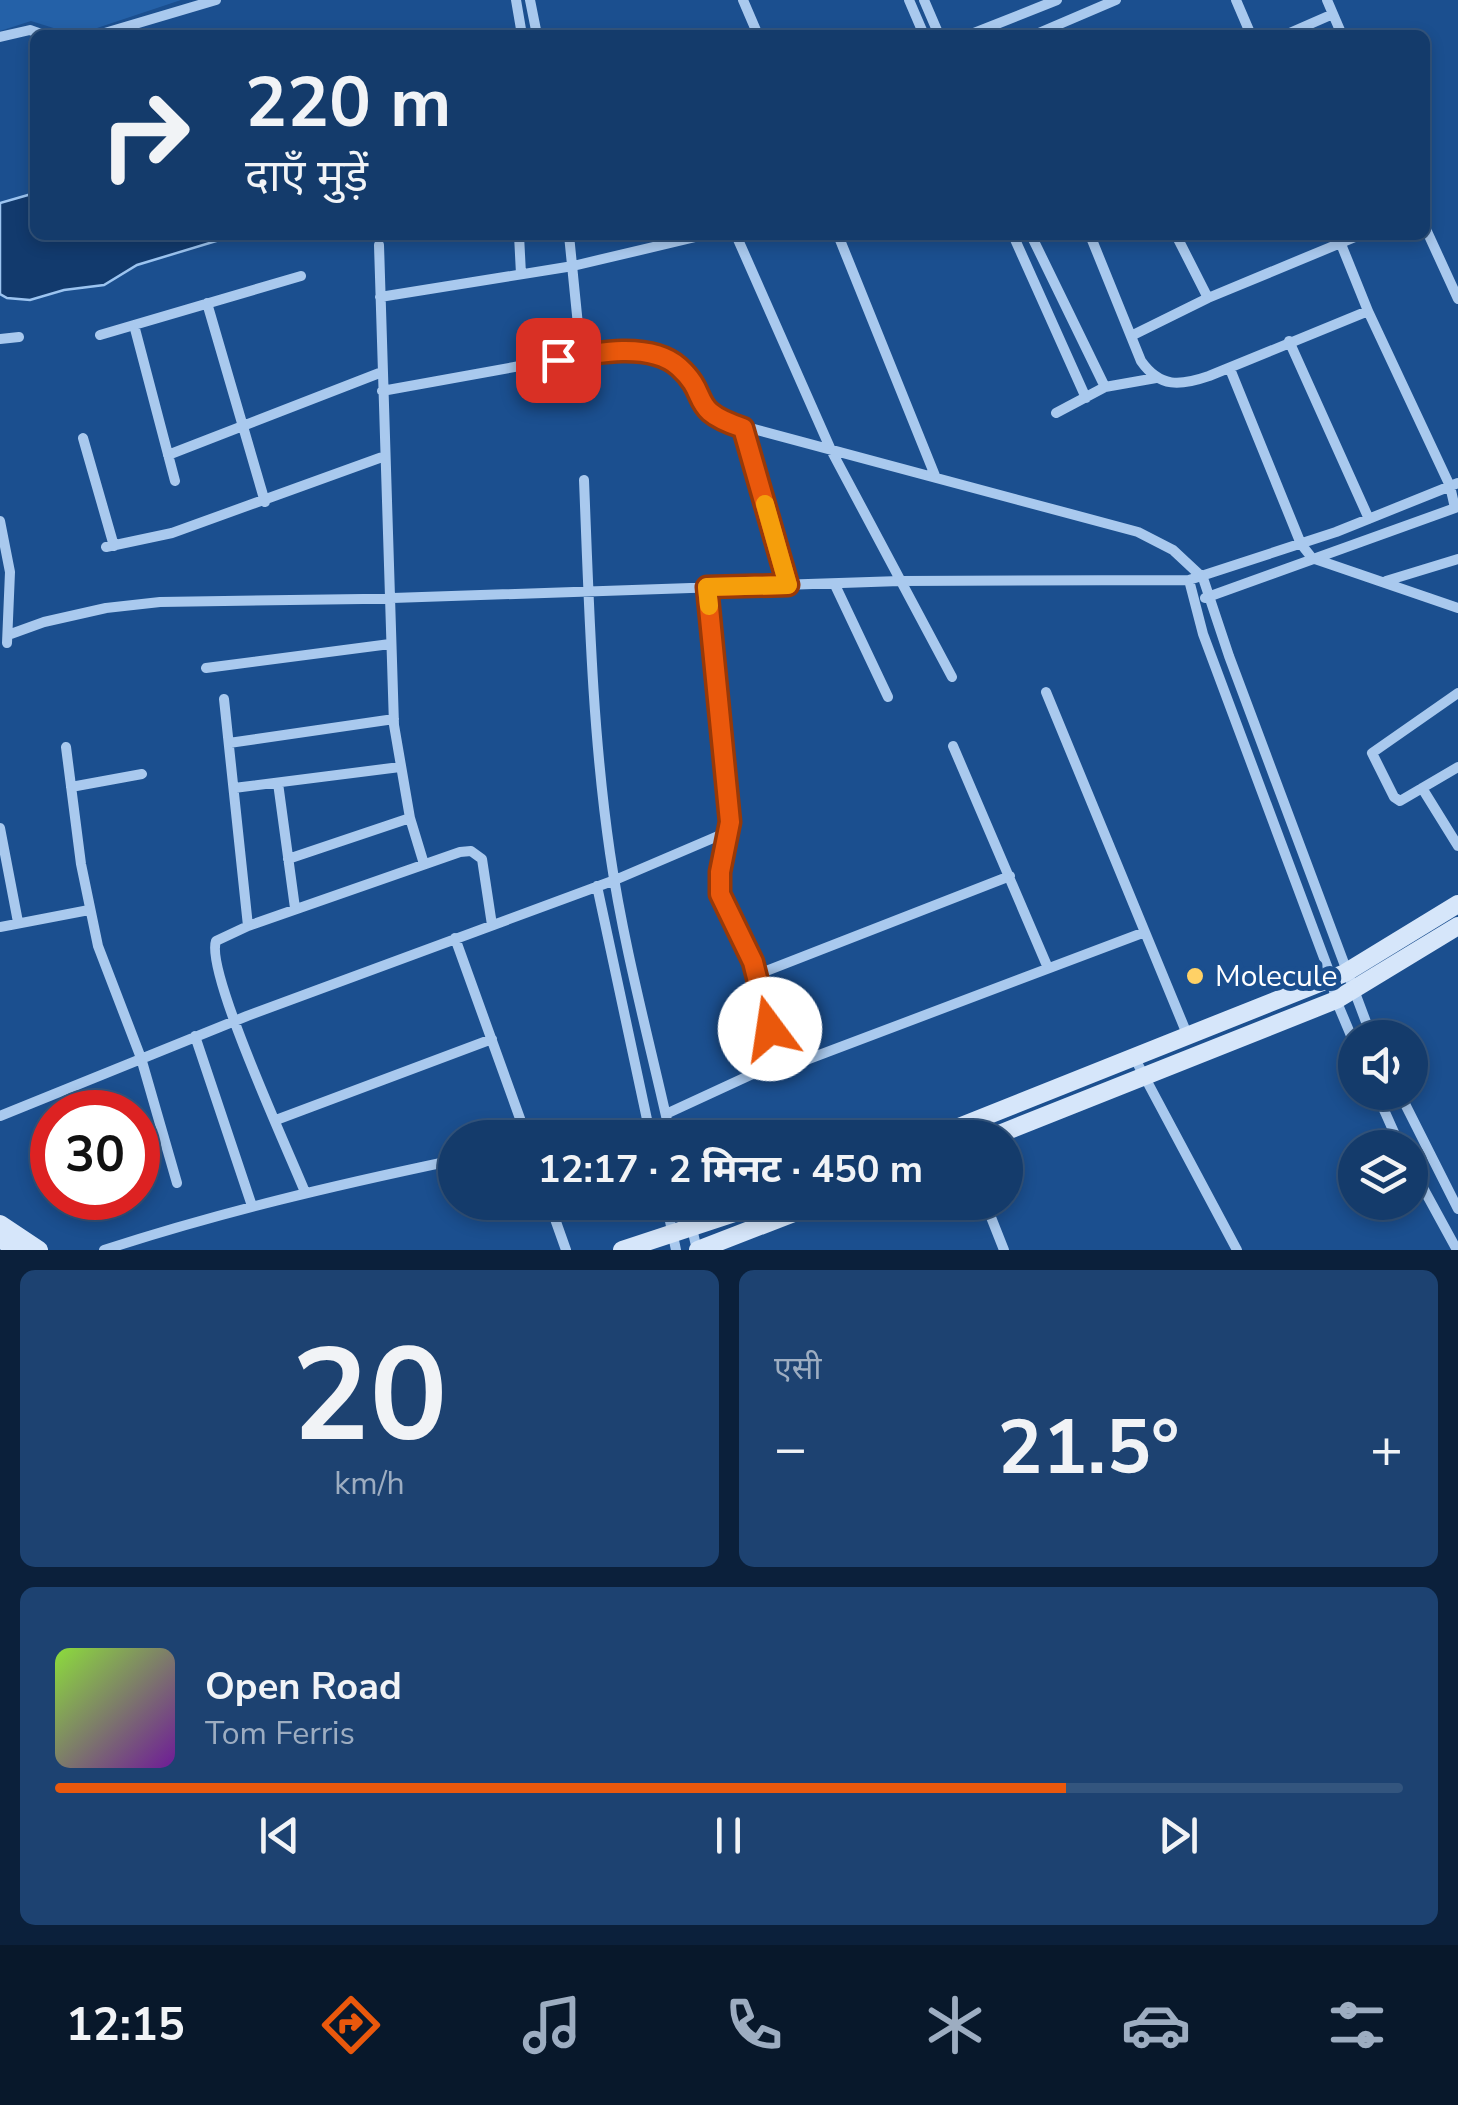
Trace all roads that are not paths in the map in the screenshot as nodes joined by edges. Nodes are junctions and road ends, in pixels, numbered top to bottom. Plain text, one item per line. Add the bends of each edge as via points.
1 (216, 0) edge
2 (516, 0) edge
3 (530, 0) edge
4 (744, 0) edge
5 (909, 0) edge
6 (924, 0) edge
7 (1057, 0) edge
8 (1116, 0) edge
9 (1236, 0) edge
10 (1327, 0) edge
11 (1334, 14) junction
12 (30, 30) edge
13 (115, 30) edge
14 (521, 30) edge
15 (536, 30) edge
16 (756, 30) edge
17 (922, 30) edge
18 (937, 30) edge
19 (982, 30) edge
20 (1046, 30) edge
21 (1249, 30) edge
22 (1296, 30) edge
23 (1340, 30) edge
24 (0, 37) edge
25 (1430, 238) edge
26 (518, 240) edge
27 (570, 240) edge
28 (683, 240) edge
29 (738, 240) edge
30 (840, 240) edge
31 (1015, 240) edge
32 (1033, 240) edge
33 (1092, 240) edge
34 (1180, 240) edge
35 (1349, 240) edge
36 (1341, 244) junction
37 (379, 245) dead end
38 (573, 266) junction
39 (521, 274) junction
40 (301, 276) dead end
41 (380, 296) junction
42 (1208, 298) junction
43 (1458, 299) edge
44 (207, 303) junction
45 (1368, 311) junction
46 (134, 325) junction
47 (100, 335) dead end
48 (1132, 336) junction
49 (18, 337) dead end
50 (0, 338) edge
51 (1290, 341) junction
52 (581, 356) junction
53 (1230, 368) junction
54 (382, 372) junction
55 (1157, 378) junction
56 (1104, 387) junction
57 (382, 390) junction
58 (1086, 398) junction
59 (1056, 413) dead end
60 (244, 427) junction
61 (743, 428) junction
62 (84, 438) dead end
63 (831, 450) junction
64 (168, 455) junction
65 (386, 456) junction
66 (936, 478) junction
67 (584, 480) dead end
68 (175, 482) dead end
69 (1454, 484) edge
70 (265, 502) junction
71 (1457, 508) edge
72 (1368, 518) junction
73 (0, 522) edge
74 (1301, 544) junction
75 (1312, 558) junction
76 (1458, 560) edge
77 (4, 561) edge
78 (1203, 578) junction
79 (1189, 580) junction
80 (900, 581) junction
81 (1385, 582) junction
82 (835, 584) junction
83 (788, 585) junction
84 (707, 587) junction
85 (589, 592) junction
86 (392, 596) junction
87 (1209, 596) junction
88 (1194, 602) junction
89 (1458, 608) edge
90 (390, 644) junction
91 (206, 668) dead end
92 (952, 676) dead end
93 (1046, 692) dead end
94 (1458, 693) edge
95 (888, 697) dead end
96 (224, 699) dead end
97 (394, 719) junction
98 (229, 742) junction
99 (953, 746) dead end
100 (66, 747) dead end
101 (400, 767) junction
102 (1458, 767) edge
103 (142, 774) dead end
104 (278, 782) junction
105 (71, 786) junction
106 (234, 788) junction
107 (1422, 788) junction
108 (410, 818) junction
109 (0, 828) edge
110 (725, 833) junction
111 (1458, 846) edge
112 (288, 858) junction
113 (3, 862) edge
114 (424, 864) junction
115 (1010, 876) junction
116 (615, 880) junction
117 (597, 886) junction
118 (1458, 904) edge
119 (295, 908) junction
120 (89, 910) junction
121 (18, 922) junction
122 (492, 925) junction
123 (248, 926) junction
124 (1458, 926) edge
125 (0, 927) edge
126 (1146, 932) junction
127 (455, 938) junction
128 (1048, 968) junction
129 (756, 976) junction
130 (1338, 976) junction
131 (1344, 996) junction
132 (1349, 1020) edge
133 (1360, 1020) edge
134 (235, 1021) junction
135 (1187, 1034) junction
136 (196, 1036) junction
137 (492, 1039) junction
138 (1134, 1056) junction
139 (141, 1058) junction
140 (774, 1064) junction
141 (1143, 1078) junction
142 (1408, 1110) edge
143 (666, 1114) junction
144 (0, 1116) edge
145 (276, 1120) junction
146 (521, 1120) edge
147 (648, 1120) edge
148 (667, 1120) edge
149 (976, 1120) edge
150 (1023, 1125) edge
151 (438, 1164) edge
152 (178, 1183) dead end
153 (305, 1192) junction
154 (1428, 1198) edge
155 (252, 1206) junction
156 (1458, 1210) edge
157 (556, 1220) edge
158 (690, 1220) edge
159 (715, 1220) edge
160 (776, 1220) edge
161 (992, 1220) edge
162 (0, 1224) edge
163 (692, 1228) junction
164 (0, 1238) edge
165 (674, 1242) edge
166 (16, 1250) edge
167 (39, 1250) edge
168 (104, 1250) edge
169 (566, 1250) edge
170 (622, 1250) edge
171 (698, 1250) edge
172 (1004, 1250) edge
173 (1238, 1250) edge
174 (1456, 1250) edge

1 - 13 street
2 - 14 street
3 - 15 street
4 - 16 street
5 - 17 street
6 - 18 street
7 - 19 street
8 - 20 street
9 - 21 street
10 - 11 street
11 - 22 street
11 - 23 street
12 - 24 street
25 - 43 street
26 - 39 street
27 - 38 street
28 - 38 street
29 - 63 street
30 - 66 street
31 - 58 street
32 - 56 street
33 - 48 street
34 - 42 street
35 - 36 street
36 - 42 street
36 - 45 street
37 - 41 street
38 - 39 street
38 - 52 street
39 - 41 street
40 - 44 street
41 - 54 street
42 - 48 street
44 - 46 street
44 - 60 street
45 - 51 street
45 - 69 street
46 - 47 street
46 - 64 street
48 - 55 street via 1143,366
49 - 50 street
51 - 53 street
51 - 72 street
52 - 57 street
52 - 61 street via 659,355 679,366 712,416
53 - 55 street via 1186,384
53 - 74 street
54 - 57 street
54 - 60 street
55 - 56 street
56 - 58 street
57 - 65 street
58 - 59 street
60 - 64 street
60 - 70 street
61 - 63 street
61 - 83 street
62 - 70 street via 110,546 172,534
63 - 66 street
63 - 80 street
64 - 68 street
65 - 70 street
65 - 86 street
66 - 78 street via 1138,532 1173,550
67 - 85 street
69 - 71 street
69 - 72 street
71 - 75 street
72 - 74 street
73 - 77 street
74 - 75 street
74 - 78 street
75 - 81 street
75 - 87 street
76 - 81 street
77 - 86 street via 11,594 8,639 44,622 106,608
78 - 79 street
78 - 87 street
79 - 80 street
79 - 88 street
80 - 82 street
80 - 92 street
81 - 89 street
82 - 83 street
82 - 95 street
83 - 84 street
84 - 85 street
84 - 110 street via 730,822
85 - 86 street
85 - 116 street
86 - 90 street
87 - 88 street
87 - 130 street
88 - 130 street
90 - 91 street
90 - 97 street
93 - 126 street
94 - 107 street via 1372,753 1396,800
96 - 98 street
97 - 98 street
97 - 101 street
98 - 106 street
99 - 115 street
100 - 105 street
101 - 104 street
101 - 108 street
102 - 107 street
103 - 105 street
104 - 106 street
104 - 112 street
105 - 120 street
106 - 123 street
107 - 111 street
108 - 112 street
108 - 114 street
109 - 113 street
110 - 116 street
110 - 129 street via 720,894
112 - 119 street
113 - 121 street
114 - 119 street
114 - 122 street via 460,852 478,854
115 - 128 street
115 - 129 street
116 - 117 street
116 - 143 street
117 - 122 street
117 - 147 street
118 - 130 street
119 - 123 street
120 - 121 street
120 - 139 street
121 - 125 street
122 - 127 street
123 - 134 street via 213,948
124 - 131 street
126 - 128 street
126 - 135 street
127 - 134 street
127 - 137 street
128 - 140 street via 806,1060
129 - 140 street
130 - 131 street
130 - 131 street
130 - 135 street
131 - 132 street
131 - 133 street
131 - 141 street
134 - 136 street
134 - 145 street
135 - 138 street
136 - 139 street
136 - 155 street
137 - 145 street
137 - 146 street
138 - 141 street
138 - 149 street
139 - 144 street
139 - 152 street
140 - 143 street
141 - 150 street
141 - 173 street
142 - 156 street
143 - 148 street
145 - 153 street
151 - 153 street
153 - 155 street
154 - 174 street
155 - 168 street
157 - 169 street
158 - 163 street
159 - 163 street
160 - 171 street
161 - 172 street
162 - 167 street
163 - 165 street
163 - 171 street
164 - 166 street
165 - 170 street

